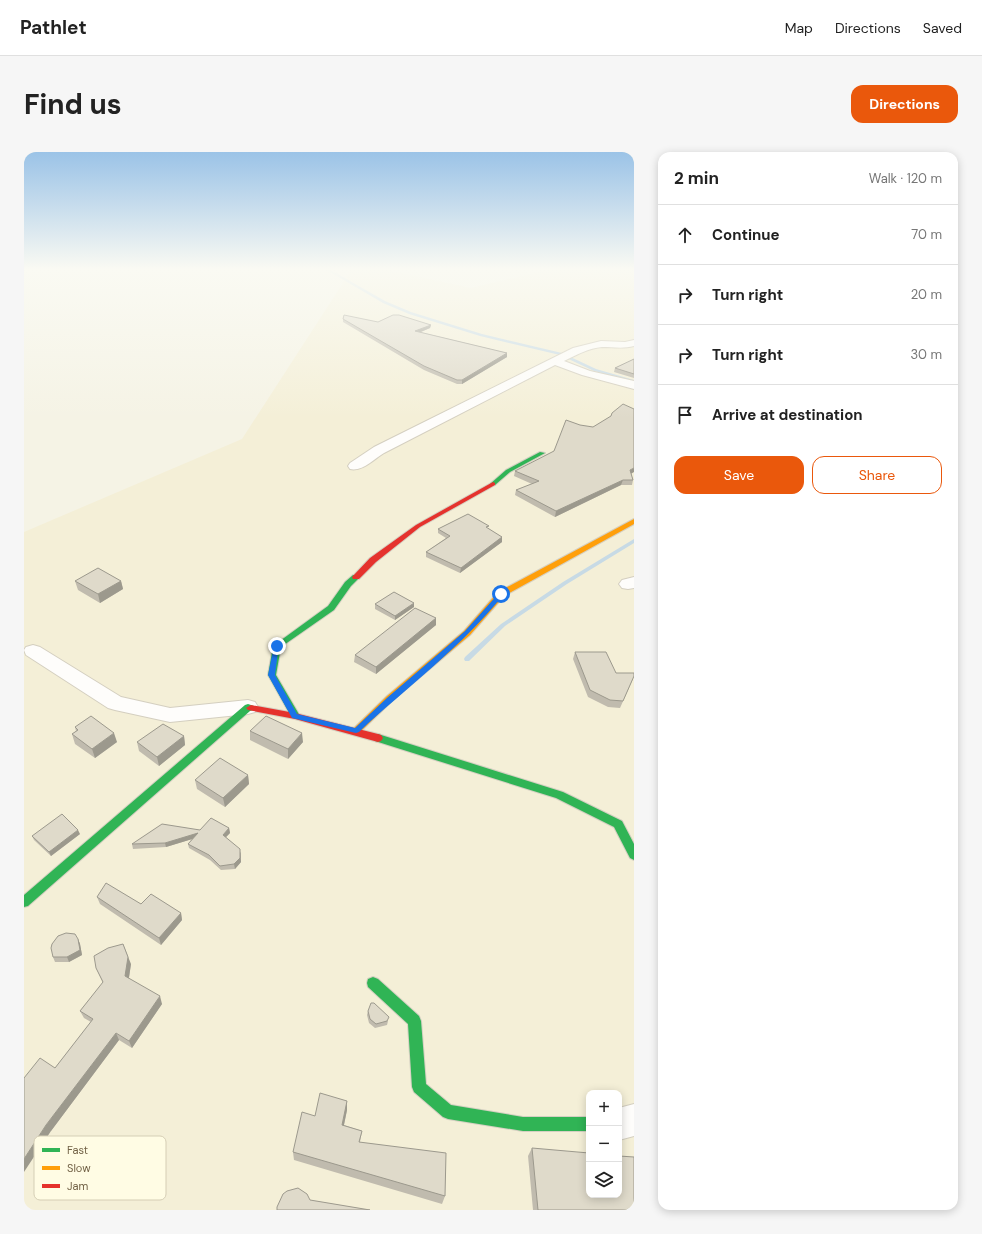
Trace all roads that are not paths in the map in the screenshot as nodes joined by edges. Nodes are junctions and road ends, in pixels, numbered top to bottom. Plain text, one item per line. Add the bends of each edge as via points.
1 (634, 343) edge
2 (556, 362) junction
3 (634, 385) edge
4 (542, 453) dead end
5 (355, 466) dead end
6 (634, 521) edge
7 (33, 651) dead end
8 (248, 707) junction
9 (295, 716) junction
10 (356, 731) junction
11 (634, 855) edge
12 (24, 902) edge
13 (373, 983) dead end
14 (634, 1120) edge
15 (622, 1123) edge
16 (586, 1124) edge

1 - 2 street via 601,344 577,350
2 - 3 street via 586,373
2 - 5 street via 379,450
4 - 9 street via 418,526 372,560 348,584 331,608 277,646 272,675
6 - 10 street via 501,594 467,633 390,698
7 - 8 street via 115,703 170,715
8 - 9 street
8 - 12 street
9 - 10 street
10 - 11 street via 559,795 618,824
13 - 16 street via 414,1021 419,1087 448,1112 523,1124
14 - 15 street

